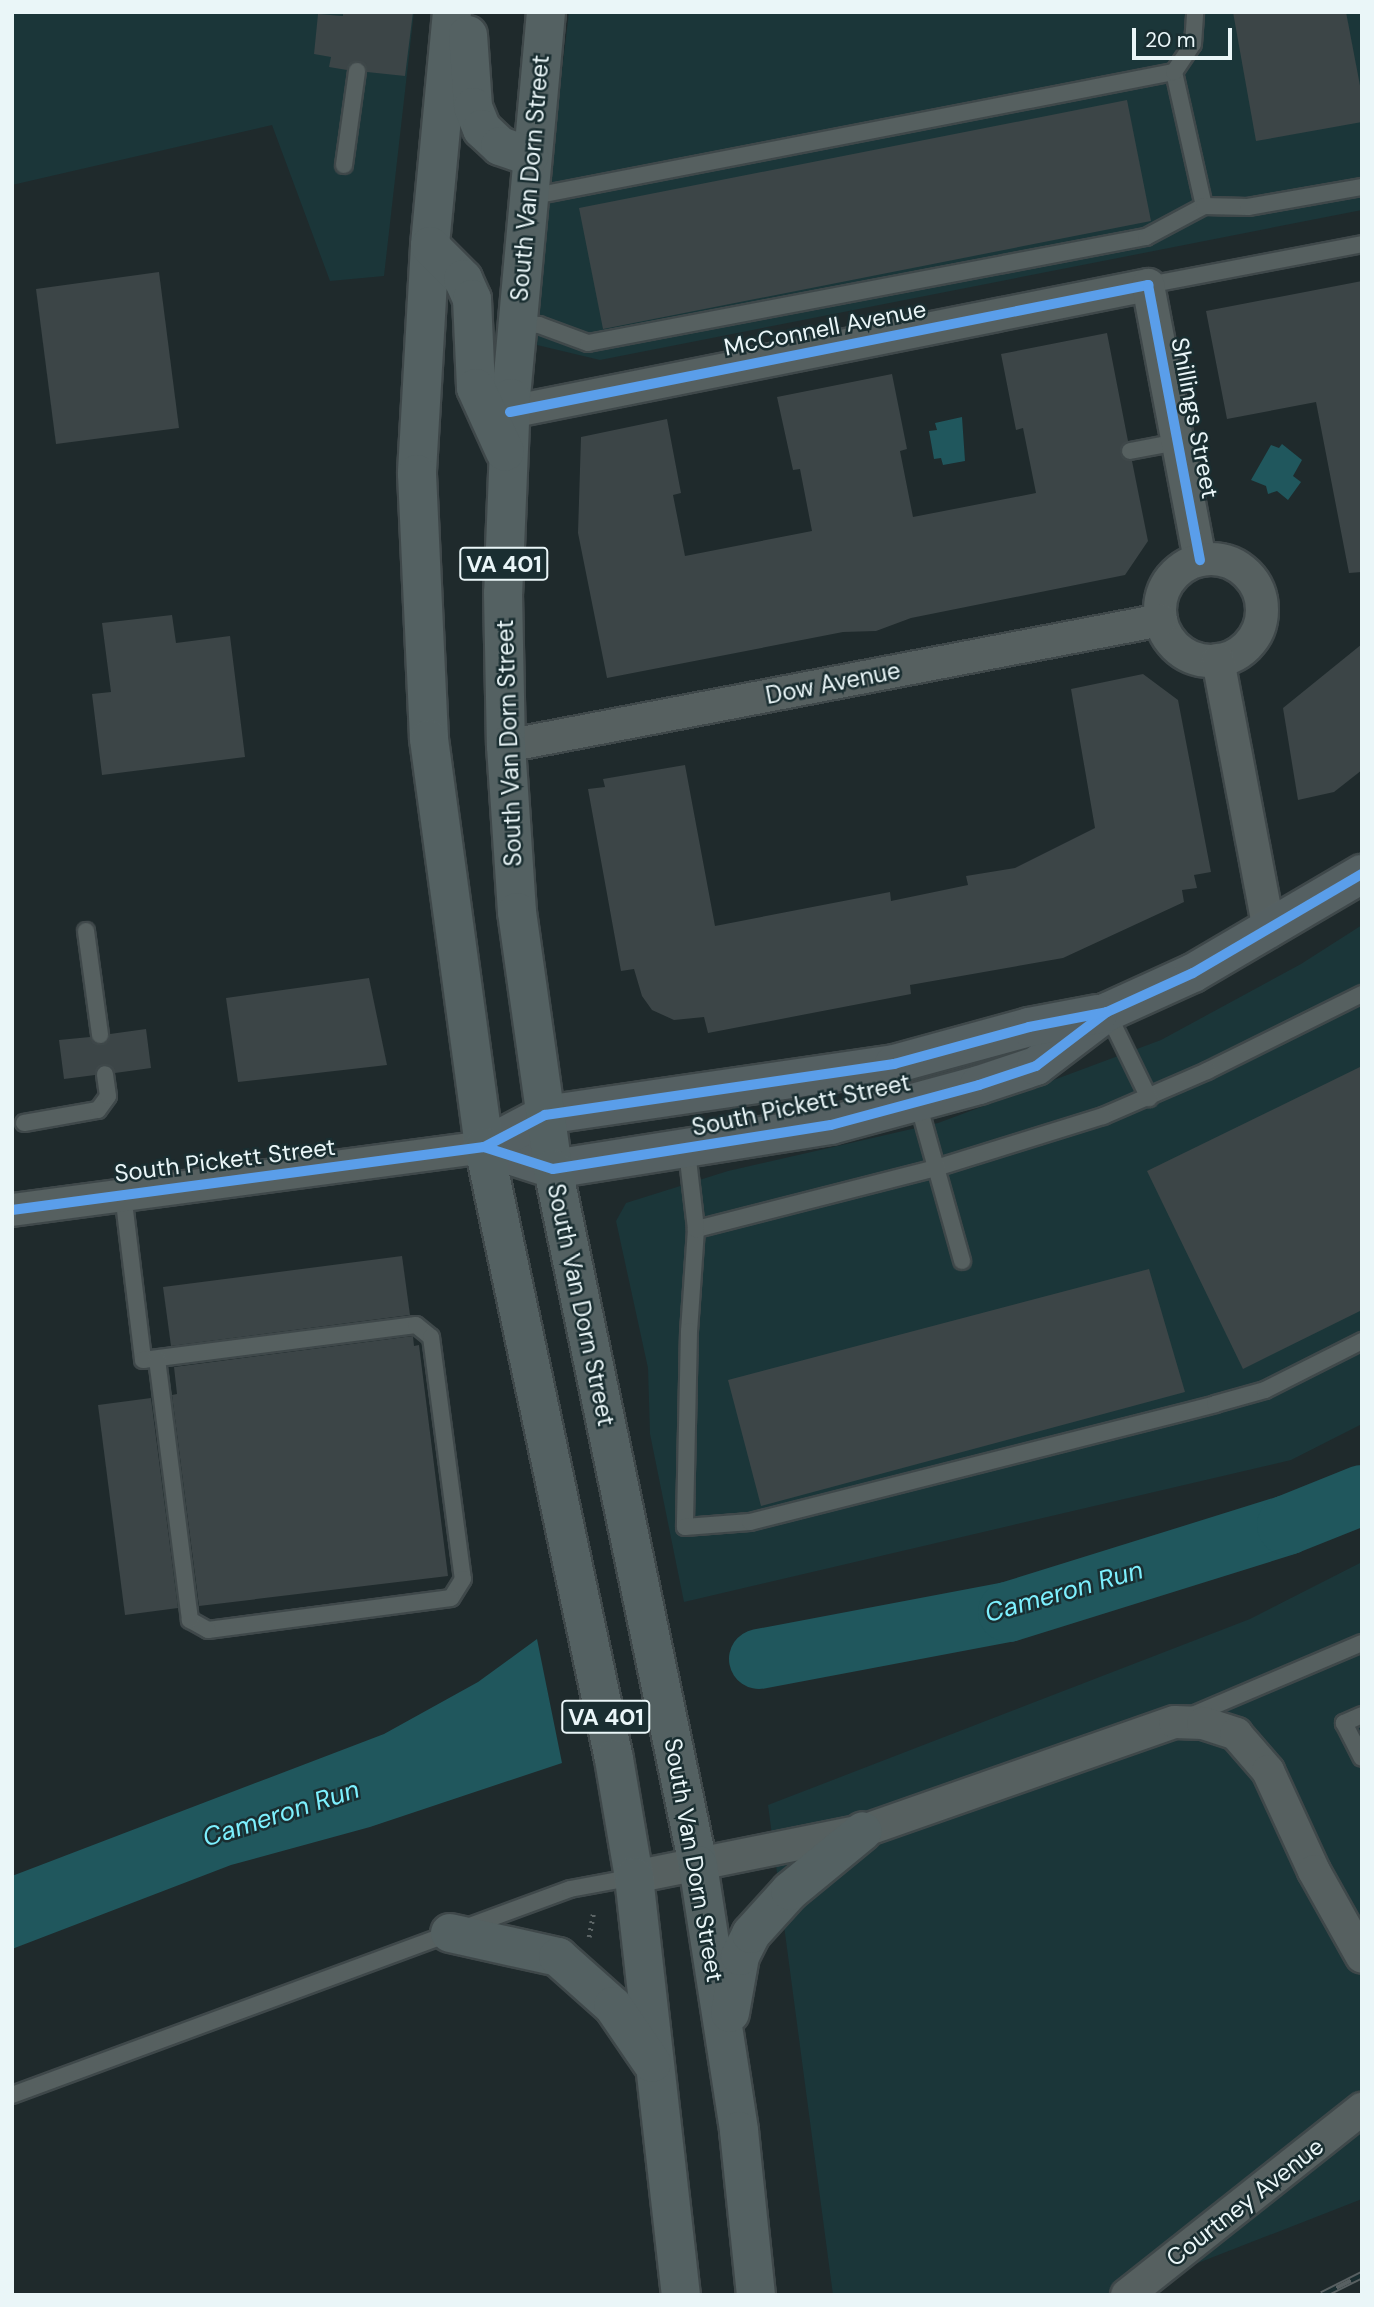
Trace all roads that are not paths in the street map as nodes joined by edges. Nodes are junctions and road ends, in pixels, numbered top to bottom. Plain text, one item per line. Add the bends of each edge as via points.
1 (452, 12) edge
2 (466, 12) edge
3 (546, 12) edge
4 (1195, 12) edge
5 (357, 71) dead end
6 (1174, 72) junction
7 (529, 156) junction
8 (344, 165) dead end
9 (1362, 187) edge
10 (526, 197) junction
11 (1204, 205) junction
12 (1362, 244) edge
13 (430, 246) junction
14 (1148, 285) junction
15 (516, 323) junction
16 (510, 412) junction
17 (1178, 442) junction
18 (1130, 451) dead end
19 (508, 460) junction
20 (1200, 560) junction
21 (1161, 620) junction
22 (1219, 660) junction
23 (506, 746) junction
24 (1362, 874) edge
25 (86, 931) dead end
26 (1269, 931) junction
27 (1362, 994) edge
28 (1107, 1013) junction
29 (100, 1035) dead end
30 (105, 1074) dead end
31 (1149, 1098) junction
32 (918, 1103) junction
33 (545, 1115) junction
34 (24, 1123) dead end
35 (484, 1147) junction
36 (687, 1151) junction
37 (936, 1168) junction
38 (553, 1169) junction
39 (123, 1194) junction
40 (12, 1210) edge
41 (696, 1229) junction
42 (961, 1261) dead end
43 (1362, 1341) edge
44 (157, 1359) junction
45 (1362, 1643) edge
46 (1362, 1715) edge
47 (1175, 1722) junction
48 (1362, 1758) edge
49 (863, 1831) junction
50 (698, 1865) junction
51 (634, 1877) junction
52 (450, 1933) junction
53 (1362, 1957) edge
54 (724, 2046) junction
55 (656, 2069) junction
56 (12, 2095) edge
57 (1362, 2109) edge
58 (681, 2295) edge
59 (756, 2295) edge
60 (1127, 2295) edge

1 - 13 main road, VA 401
2 - 7 main road via 473,107 482,129 500,146
3 - 7 main road, South Van Dorn Street / VA 401
4 - 6 lane via 1193,44
5 - 8 lane
6 - 10 lane
6 - 11 lane
7 - 10 main road, South Van Dorn Street / VA 401
9 - 11 lane via 1248,207
10 - 15 main road, South Van Dorn Street / VA 401
11 - 15 lane via 1146,237 588,343 539,324
12 - 14 lane
13 - 19 main road via 463,279 472,299 477,388
13 - 35 main road, VA 401 via 417,474 427,703
14 - 16 street, McConnell Avenue
14 - 17 street, Shillings Street
15 - 16 main road, South Van Dorn Street / VA 401
16 - 19 main road, South Van Dorn Street / VA 401
17 - 18 lane
17 - 20 street, Shillings Street
19 - 23 main road, South Van Dorn Street / VA 401 via 503,593
20 - 21 street via 1179,570 1166,584
20 - 22 street via 1239,568 1252,581 1261,601 1260,623 1252,639 1240,651
21 - 22 street via 1169,640 1182,652 1202,660
21 - 23 street, Dow Avenue
22 - 26 street
23 - 33 main road, South Van Dorn Street / VA 401 via 517,912
24 - 26 main road, South Pickett Street
25 - 29 lane
26 - 28 main road, South Pickett Street
27 - 31 lane
28 - 31 lane
28 - 32 main road, South Pickett Street via 1036,1066
28 - 33 main road, South Pickett Street via 1028,1027 894,1064
30 - 34 lane via 108,1096 98,1110
31 - 37 lane
32 - 36 main road, South Pickett Street via 831,1125
32 - 37 lane
33 - 35 main road, South Pickett Street
33 - 38 main road, South Van Dorn Street / VA 401
35 - 38 main road, South Pickett Street
35 - 39 street, South Pickett Street
35 - 51 main road, VA 401 via 614,1759
36 - 38 main road, South Pickett Street
36 - 41 lane
37 - 41 lane
37 - 42 lane
38 - 50 main road, South Van Dorn Street / VA 401
39 - 40 street, South Pickett Street
39 - 44 lane via 144,1360
41 - 43 lane via 688,1331 685,1527 750,1522 1215,1404 1265,1390
44 - 44 lane via 416,1325 431,1337 463,1579 452,1598 208,1630 190,1620
45 - 47 lane
46 - 48 lane via 1344,1723
47 - 49 street
47 - 53 street via 1203,1723 1236,1734 1268,1770 1314,1871
49 - 50 street
49 - 54 main road via 790,1891 751,1934 740,1956
50 - 51 street
50 - 54 main road, South Van Dorn Street / VA 401
51 - 52 lane via 570,1889
51 - 55 main road, VA 401
52 - 55 main road via 558,1957 613,2006
52 - 56 lane
54 - 59 main road, South Van Dorn Street / VA 401 via 739,2131
55 - 58 main road, VA 401
57 - 60 street, Courtney Avenue

